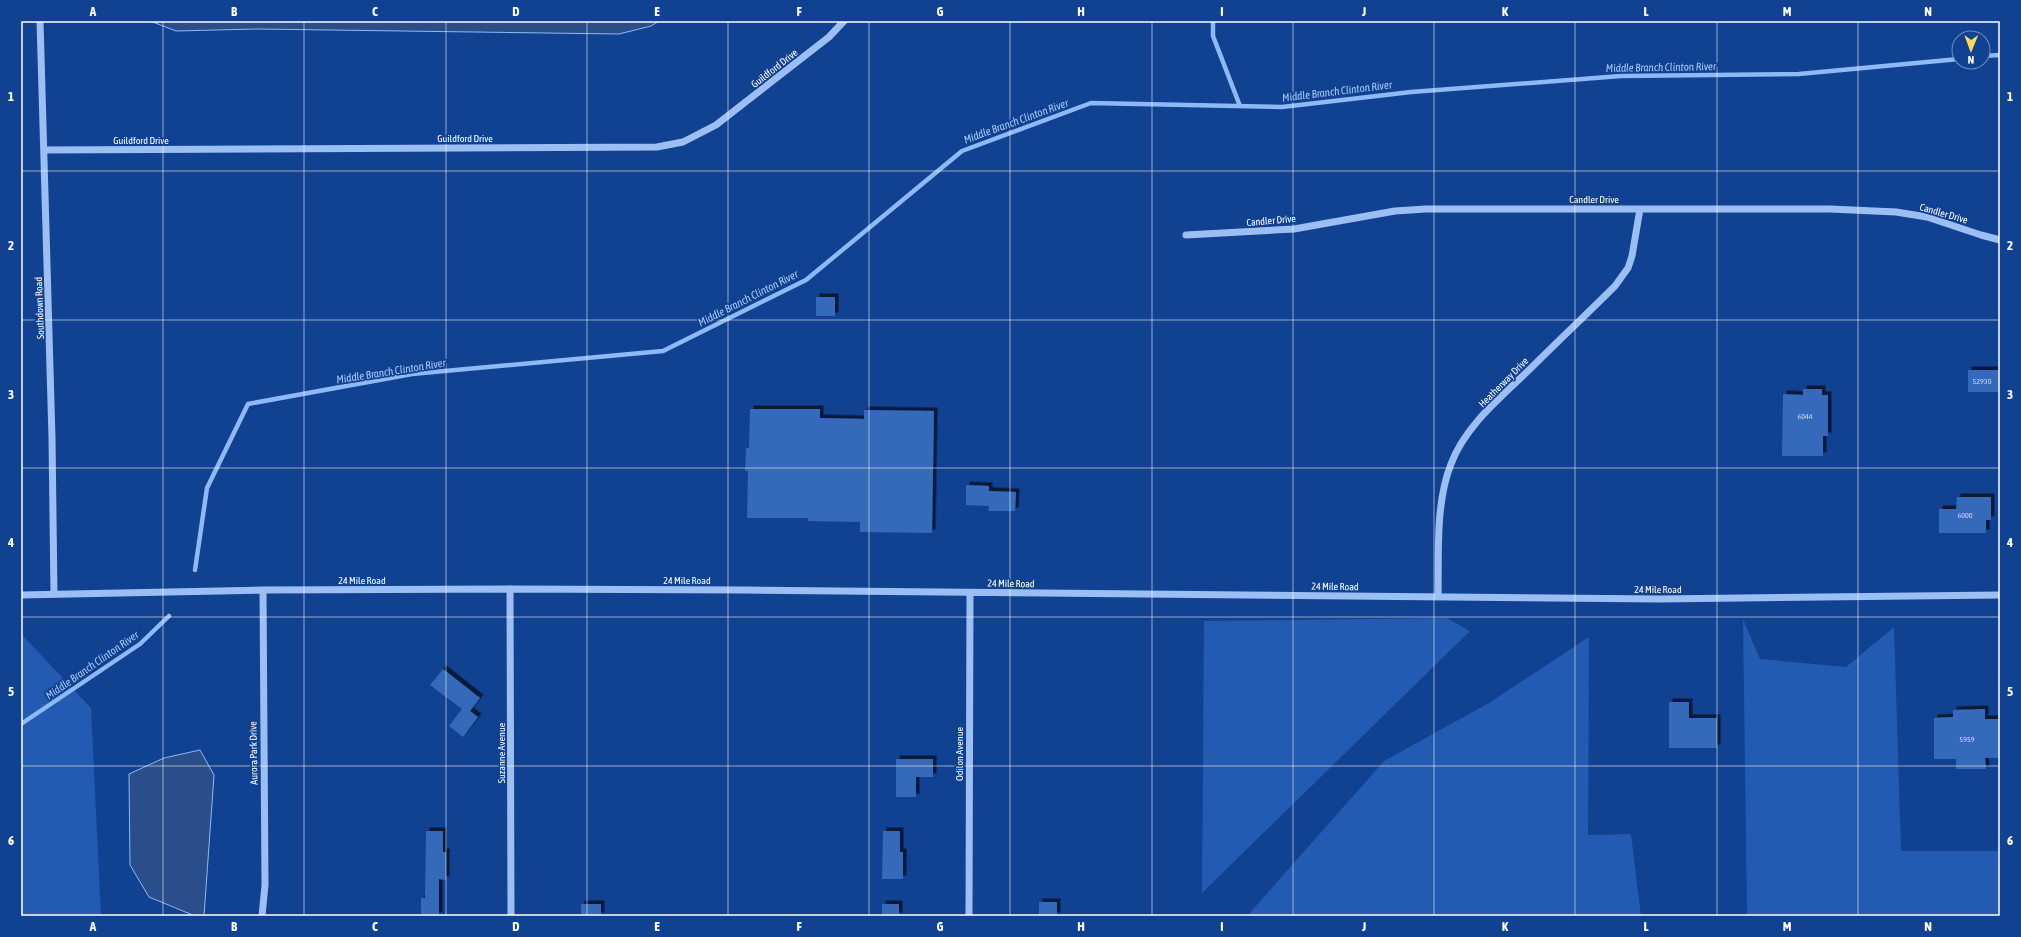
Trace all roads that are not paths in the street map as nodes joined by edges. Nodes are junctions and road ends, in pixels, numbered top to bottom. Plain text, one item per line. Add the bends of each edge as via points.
1 (40, 21) edge
2 (844, 21) edge
3 (44, 150) junction
4 (1640, 209) junction
5 (1186, 235) dead end
6 (2000, 240) edge
7 (263, 590) junction
8 (510, 590) junction
9 (970, 593) junction
10 (54, 594) junction
11 (21, 595) edge
12 (2000, 595) edge
13 (1438, 597) junction
14 (262, 916) edge
15 (511, 916) edge
16 (969, 916) edge

1 - 3 street, Southdown Road
2 - 3 street, Guildford Drive via 829,37 716,125 694,138 671,146
3 - 10 street, Southdown Road
4 - 5 street, Candler Drive via 1426,209 1395,211 1294,229
4 - 6 street, Candler Drive via 1783,208 1896,212 1927,217
4 - 13 street, Heatherway Drive via 1632,256 1628,268 1615,286 1491,407 1456,453 1447,474 1440,516
7 - 8 street, 24 Mile Road
7 - 10 street, 24 Mile Road
7 - 14 street, Aurora Park Drive via 265,885
8 - 9 street, 24 Mile Road
8 - 15 street, Suzanne Avenue
9 - 13 street, 24 Mile Road
9 - 16 street, Odilon Avenue
10 - 11 street, 24 Mile Road
12 - 13 street, 24 Mile Road via 1660,599

